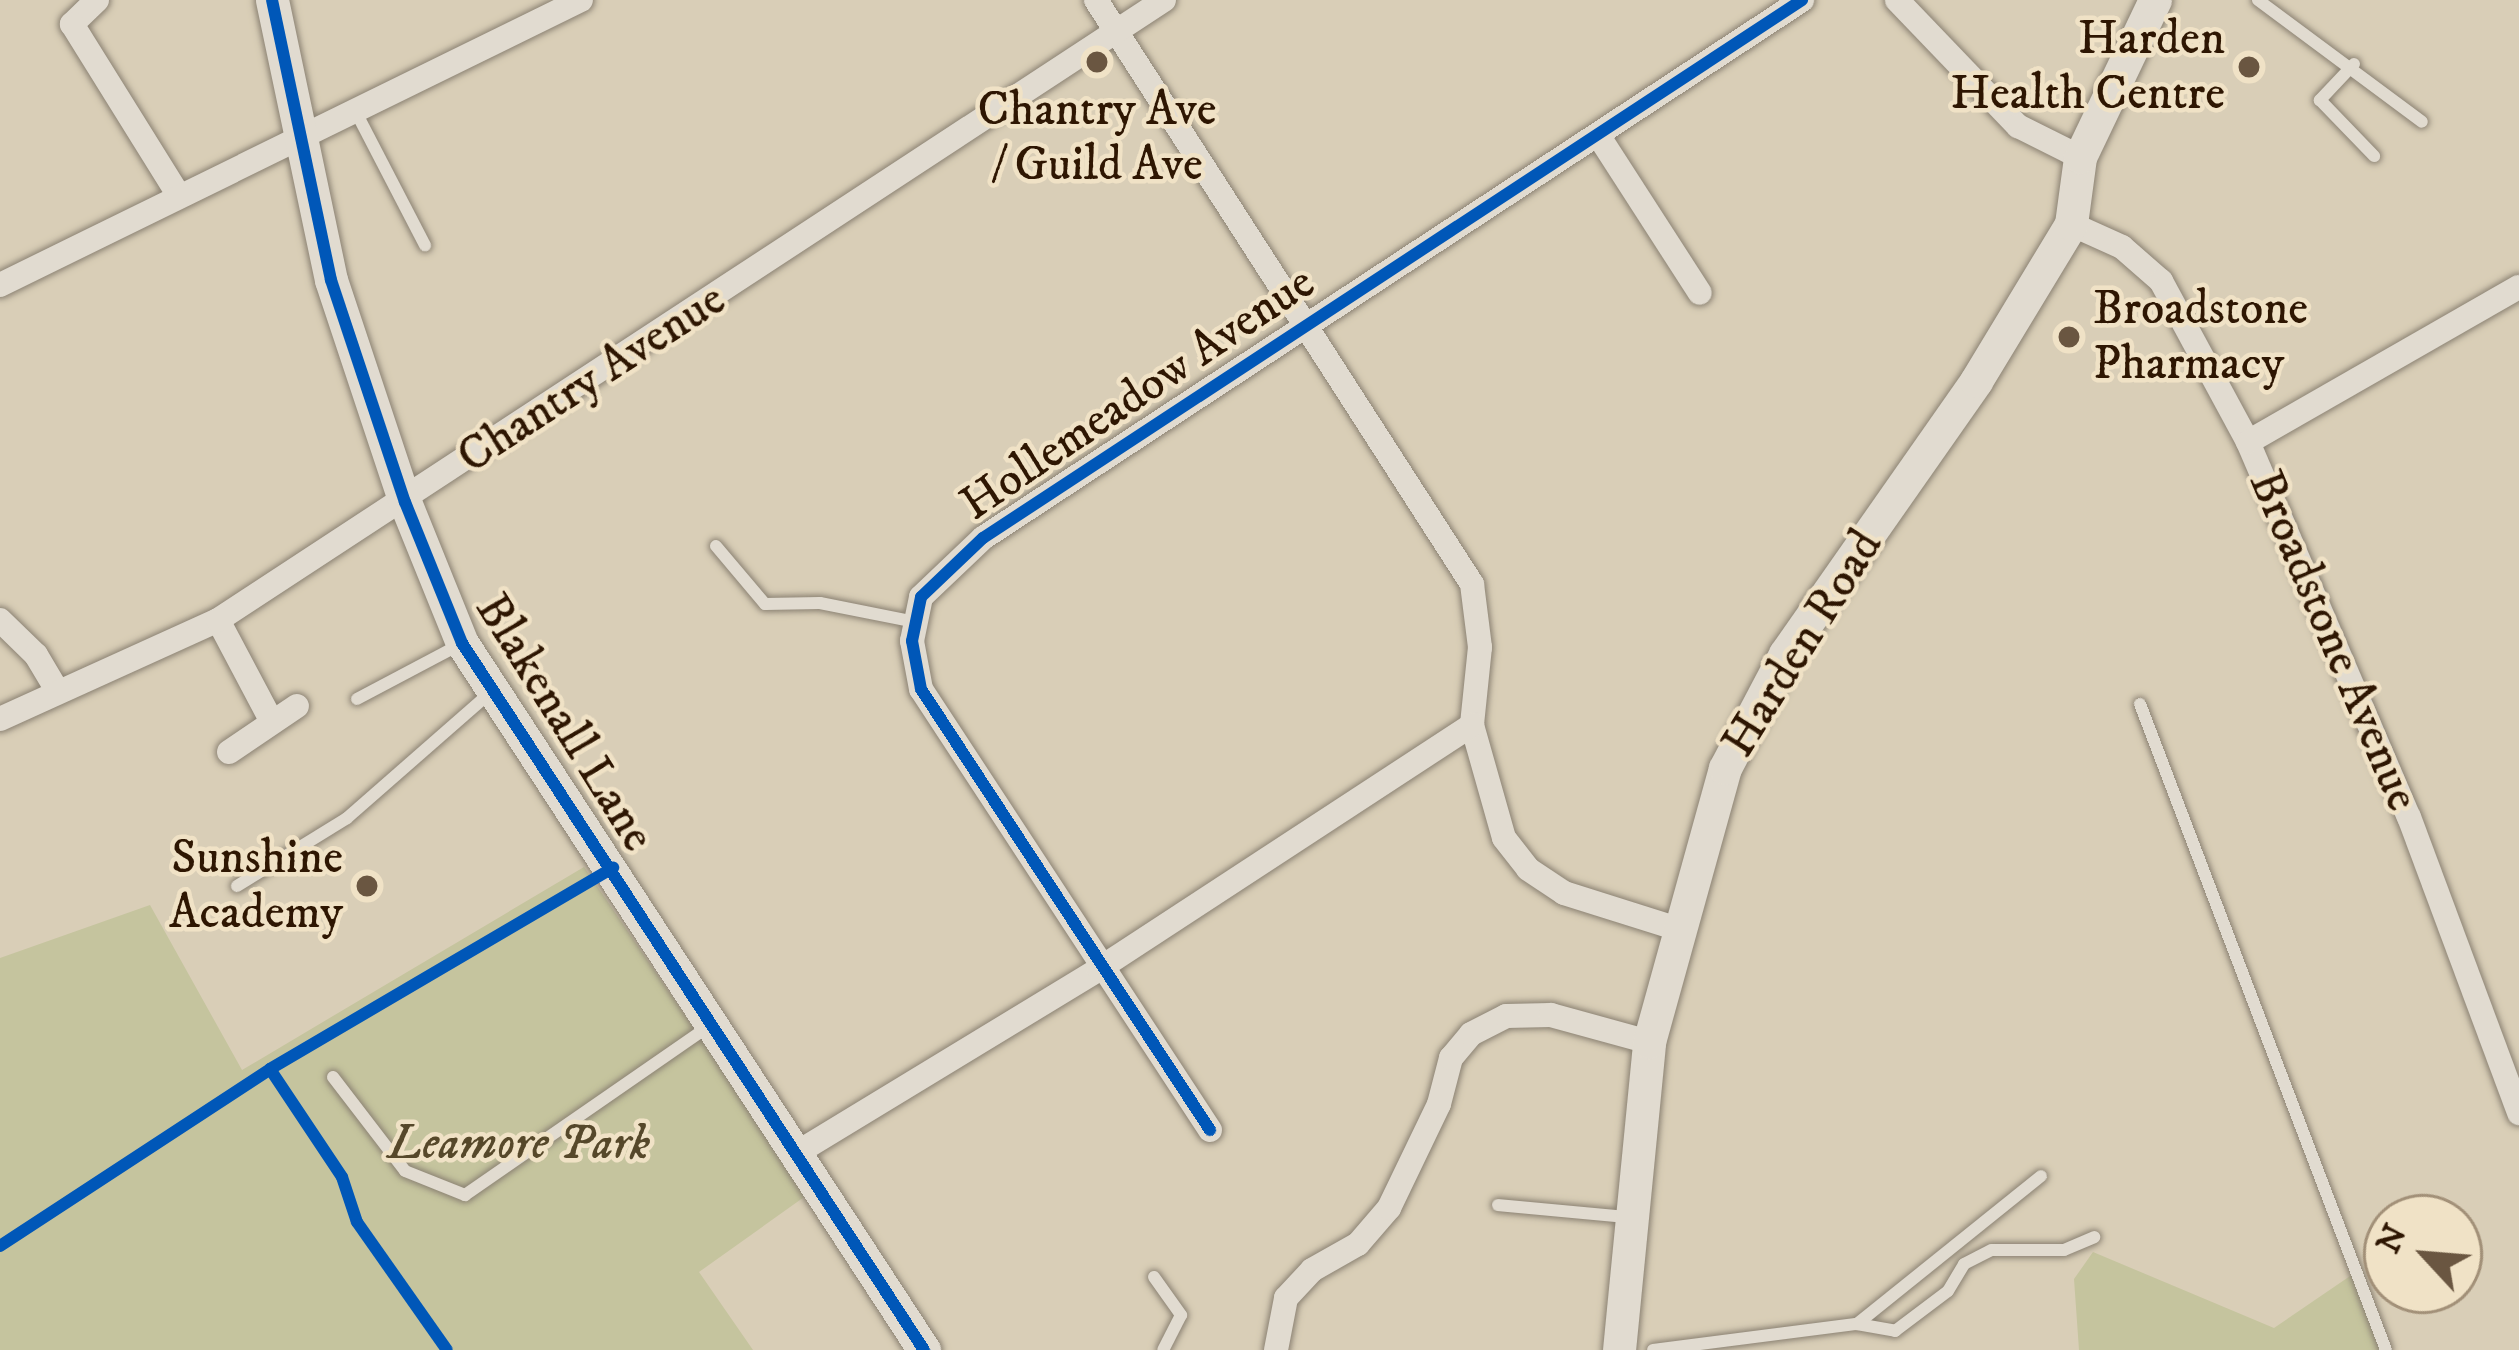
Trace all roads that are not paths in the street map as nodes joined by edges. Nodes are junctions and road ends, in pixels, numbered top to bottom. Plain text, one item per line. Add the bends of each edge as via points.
1 (97, 0) edge
2 (272, 0) edge
3 (581, 0) edge
4 (1096, 0) edge
5 (1163, 0) edge
6 (1802, 0) edge
7 (1897, 0) edge
8 (2155, 0) edge
9 (2258, 0) edge
10 (1118, 34) junction
11 (2354, 64) junction
12 (357, 114) junction
13 (2422, 122) dead end
14 (1600, 138) junction
15 (305, 141) junction
16 (2374, 156) dead end
17 (2080, 157) junction
18 (177, 193) junction
19 (2071, 224) junction
20 (425, 245) dead end
21 (0, 284) edge
22 (2519, 287) edge
23 (1700, 292) dead end
24 (1300, 328) junction
25 (2248, 442) junction
26 (405, 502) junction
27 (716, 546) dead end
28 (0, 620) edge
29 (218, 620) junction
30 (916, 622) junction
31 (462, 643) junction
32 (58, 692) junction
33 (491, 692) junction
34 (357, 698) dead end
35 (2140, 704) dead end
36 (298, 706) dead end
37 (0, 719) edge
38 (272, 722) junction
39 (1472, 725) junction
40 (230, 752) dead end
41 (237, 886) dead end
42 (1676, 928) junction
43 (1099, 969) junction
44 (715, 1022) junction
45 (1648, 1042) junction
46 (333, 1077) dead end
47 (2519, 1113) edge
48 (1210, 1130) dead end
49 (800, 1151) junction
50 (2042, 1176) dead end
51 (1498, 1205) dead end
52 (1629, 1217) junction
53 (2094, 1237) dead end
54 (1154, 1277) dead end
55 (1857, 1324) junction
56 (1737, 1345) edge
57 (925, 1350) edge
58 (1163, 1350) edge
59 (1276, 1350) edge
60 (1619, 1350) edge
61 (1653, 1350) edge
62 (2386, 1350) edge

1 - 18 street via 72,24
2 - 15 street, Blakenall Lane
3 - 12 street
4 - 10 street
5 - 10 street, Chantry Avenue
6 - 14 street, Hollemeadow Avenue
7 - 17 street via 2018,126
8 - 17 street, Harden Road
9 - 11 lane
10 - 24 street
10 - 26 street, Chantry Avenue
11 - 13 lane
11 - 16 lane via 2320,100
12 - 15 street
12 - 20 lane
14 - 23 street
14 - 24 street, Hollemeadow Avenue
15 - 18 street
15 - 26 street, Blakenall Lane via 332,280
17 - 19 street, Harden Road
18 - 21 street
19 - 25 street, Broadstone Avenue via 2122,247 2161,281
19 - 42 street, Harden Road via 1753,711 1725,768
22 - 25 street
24 - 30 street, Hollemeadow Avenue via 983,538 939,573 921,597
24 - 39 street via 1472,584 1480,647
25 - 47 street, Broadstone Avenue via 2409,818
26 - 29 street, Chantry Avenue
26 - 31 street, Blakenall Lane
27 - 30 lane via 765,604 820,603
28 - 32 street via 36,655
29 - 32 street, Chantry Avenue
29 - 38 street
30 - 43 street via 921,689
31 - 33 street, Blakenall Lane
31 - 34 lane
32 - 37 street, Chantry Avenue
33 - 41 lane via 347,818
33 - 44 street, Blakenall Lane
35 - 62 lane
36 - 38 street
38 - 40 street
39 - 42 street via 1504,838 1528,869 1592,905
39 - 43 street
42 - 45 street, Harden Road
43 - 48 street
43 - 49 street
44 - 46 lane via 465,1195 405,1171
44 - 49 street, Blakenall Lane
45 - 52 street, Harden Road
45 - 59 street via 1551,1015 1506,1016 1471,1034 1451,1058 1439,1104 1389,1208 1358,1244 1312,1270 1286,1298
49 - 57 street, Blakenall Lane
50 - 55 lane
51 - 52 lane
52 - 60 street, Harden Road
53 - 55 lane via 2064,1250 1992,1250 1964,1264 1948,1291 1895,1331
54 - 58 lane via 1181,1315
55 - 56 lane
56 - 61 lane

